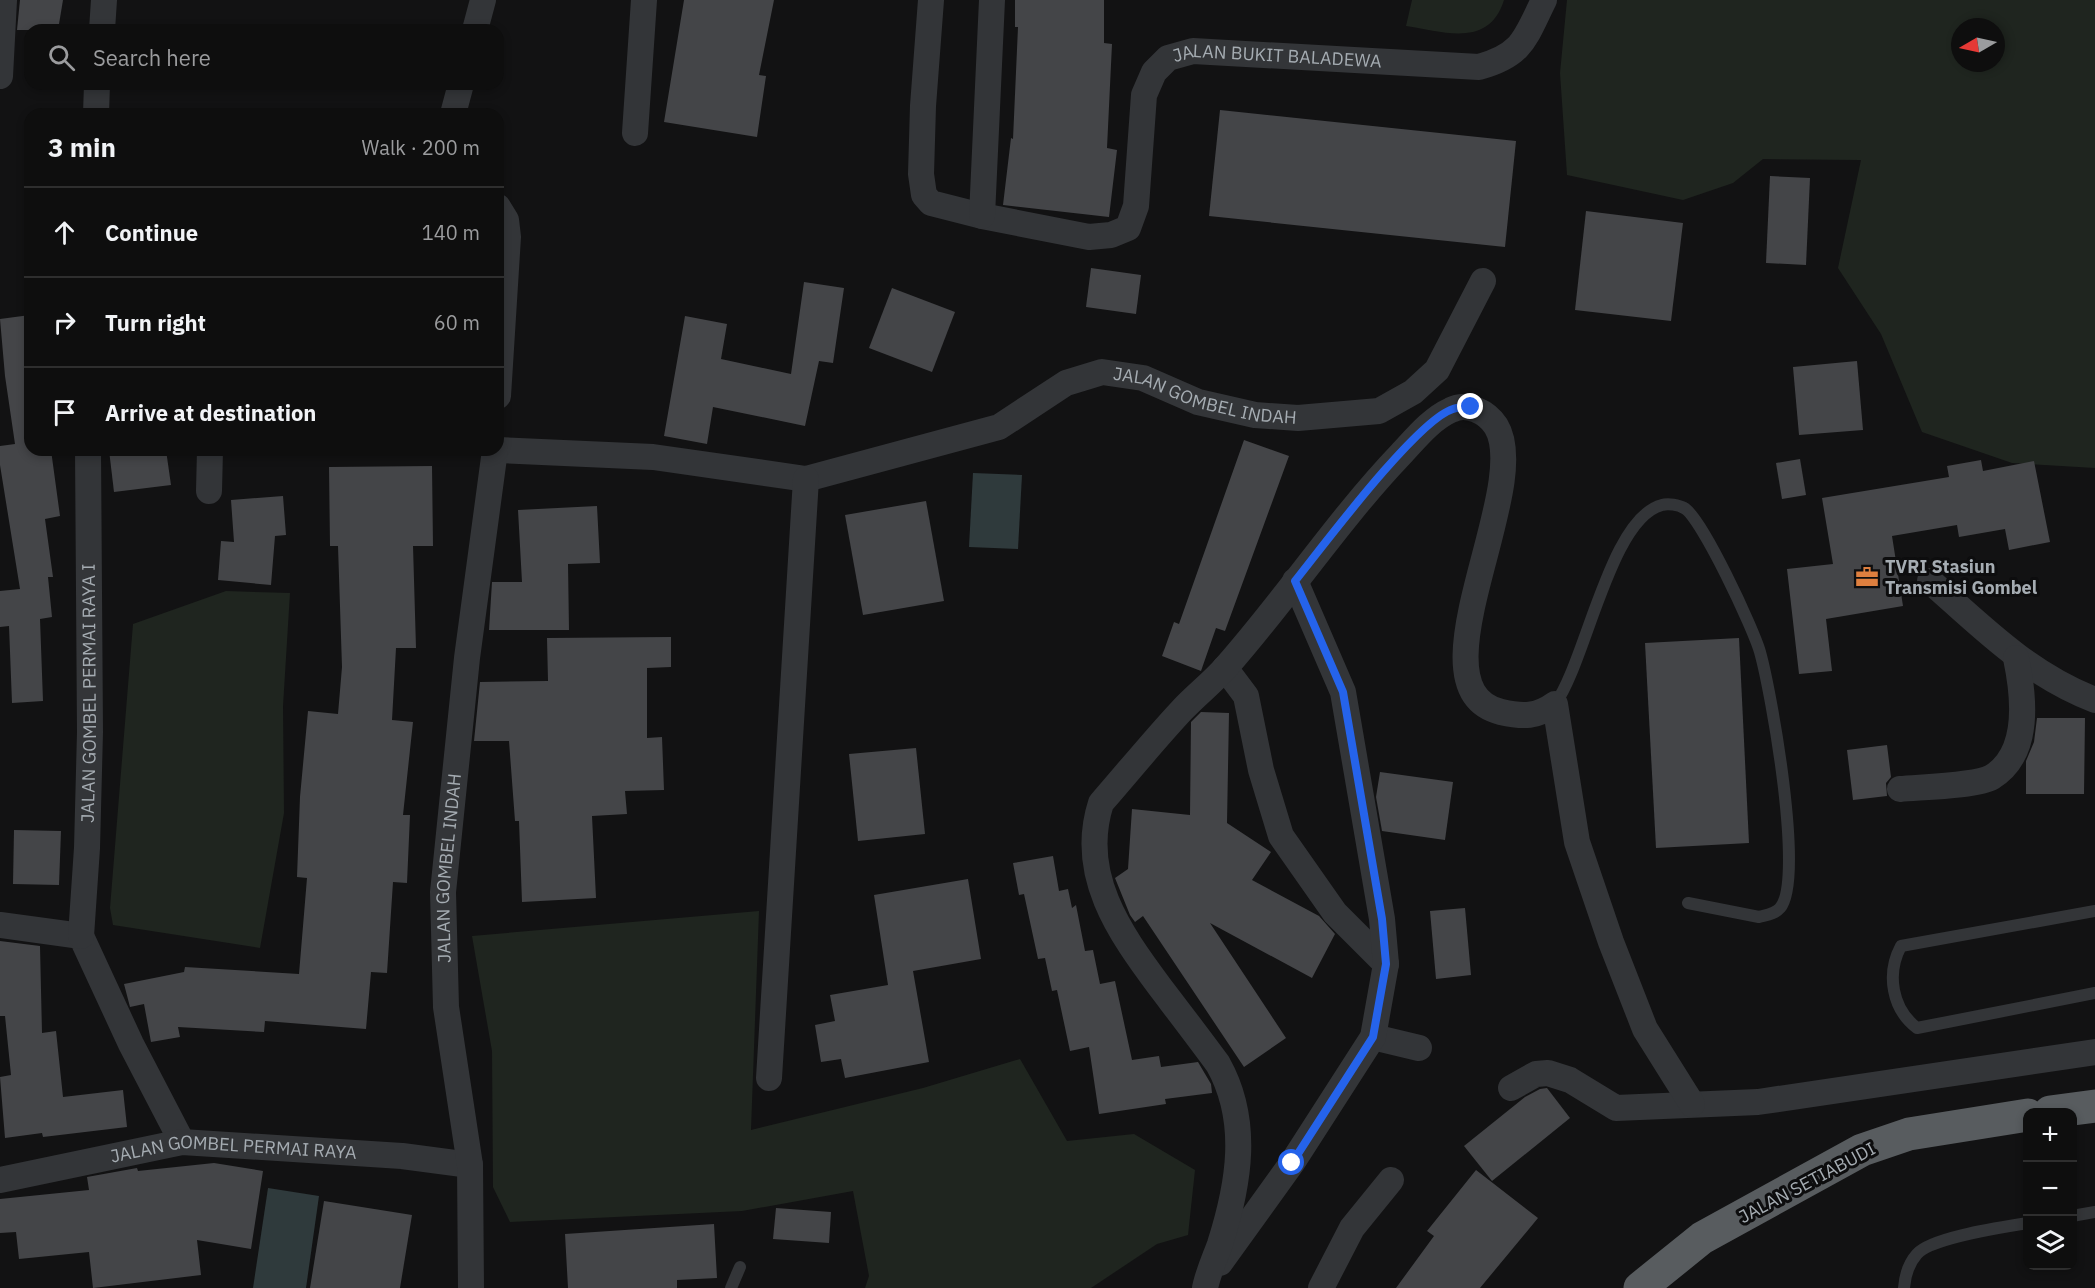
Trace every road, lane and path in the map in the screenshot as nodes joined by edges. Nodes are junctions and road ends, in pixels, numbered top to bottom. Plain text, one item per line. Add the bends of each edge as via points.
1 (4, 0) edge
2 (104, 0) edge
3 (483, 0) edge
4 (644, 0) edge
5 (931, 0) edge
6 (992, 0) edge
7 (1544, 0) edge
8 (102, 24) edge
9 (477, 24) edge
10 (0, 76) edge
11 (97, 90) edge
12 (459, 90) edge
13 (96, 108) edge
14 (455, 108) edge
15 (635, 133) dead end
16 (982, 216) junction
17 (504, 217) edge
18 (1483, 281) dead end
19 (504, 290) edge
20 (504, 450) edge
21 (88, 456) edge
22 (210, 456) edge
23 (495, 456) edge
24 (806, 479) junction
25 (209, 491) dead end
26 (1295, 581) junction
27 (1930, 581) dead end
28 (2016, 658) junction
29 (1225, 668) junction
30 (2095, 700) edge
31 (1555, 705) junction
32 (1900, 789) dead end
33 (1688, 903) dead end
34 (2095, 911) edge
35 (0, 925) edge
36 (81, 936) junction
37 (1386, 964) junction
38 (2095, 993) edge
39 (1373, 1037) junction
40 (1419, 1048) dead end
41 (2095, 1052) edge
42 (769, 1078) dead end
43 (1511, 1088) dead end
44 (1692, 1104) junction
45 (2095, 1106) edge
46 (2077, 1109) edge
47 (2023, 1117) edge
48 (182, 1142) junction
49 (470, 1165) junction
50 (0, 1180) edge
51 (1391, 1180) dead end
52 (2095, 1212) edge
53 (2077, 1215) edge
54 (2023, 1224) edge
55 (740, 1267) dead end
56 (1206, 1285) edge
57 (471, 1288) edge
58 (731, 1288) edge
59 (1321, 1288) edge
60 (1640, 1288) edge
61 (1904, 1288) edge

1 - 10 street
2 - 8 street
3 - 9 street
4 - 15 street
5 - 16 street, JALAN BUKIT BALADEWA via 923,106 924,195 931,203
6 - 16 street
7 - 16 street, JALAN BUKIT BALADEWA via 1518,50 1479,67 1193,51 1168,58 1154,72 1144,95 1136,206 1128,228 1089,237
11 - 13 street
12 - 14 street
17 - 19 street
18 - 24 street, JALAN GOMBEL INDAH via 1437,370 1413,393 1380,411 1298,418 1255,415 1198,402 1143,378 1102,372 1066,383 999,427
20 - 24 street, JALAN GOMBEL INDAH via 653,457
21 - 36 street, JALAN GOMBEL PERMAI RAYA I via 90,732
22 - 25 street
23 - 49 street, JALAN GOMBEL INDAH via 467,658 443,891 446,1007
24 - 42 street
26 - 29 street
26 - 31 street via 1384,471 1428,426 1452,409 1471,407 1492,420 1503,437 1503,463 1494,524 1466,633 1465,670 1474,695 1490,709 1522,717 1542,714
26 - 37 street via 1343,692 1382,919
27 - 28 street
28 - 30 street via 2062,687
28 - 32 street via 2023,710 2010,759 1991,778
29 - 37 street via 1246,696 1261,770 1281,836 1335,913
29 - 56 street via 1183,709 1101,803 1093,846 1102,892 1115,924 1230,1085 1238,1118 1239,1152 1233,1193
31 - 33 lane via 1621,547 1649,509 1666,504 1686,508 1702,528 1760,650 1772,704 1788,843 1785,892 1781,907 1770,914 1759,917
31 - 44 street via 1577,842 1611,942 1645,1029
34 - 38 lane via 1901,946 1894,957 1892,973 1897,1007 1917,1028
35 - 36 street
36 - 48 street
37 - 39 street
39 - 40 street
39 - 56 street via 1292,1163
41 - 44 street via 1777,1100
43 - 44 street via 1536,1074 1548,1073 1570,1080 1616,1108
45 - 46 highway
47 - 60 highway, JALAN SETIABUDI via 1909,1134 1862,1150 1702,1238
48 - 49 street, JALAN GOMBEL PERMAI RAYA via 402,1156
48 - 50 street, JALAN GOMBEL PERMAI RAYA
49 - 57 street, JALAN GOMBEL INDAH
51 - 59 street via 1352,1228
52 - 53 lane
54 - 61 lane via 1967,1233 1918,1252 1905,1273
55 - 58 lane

